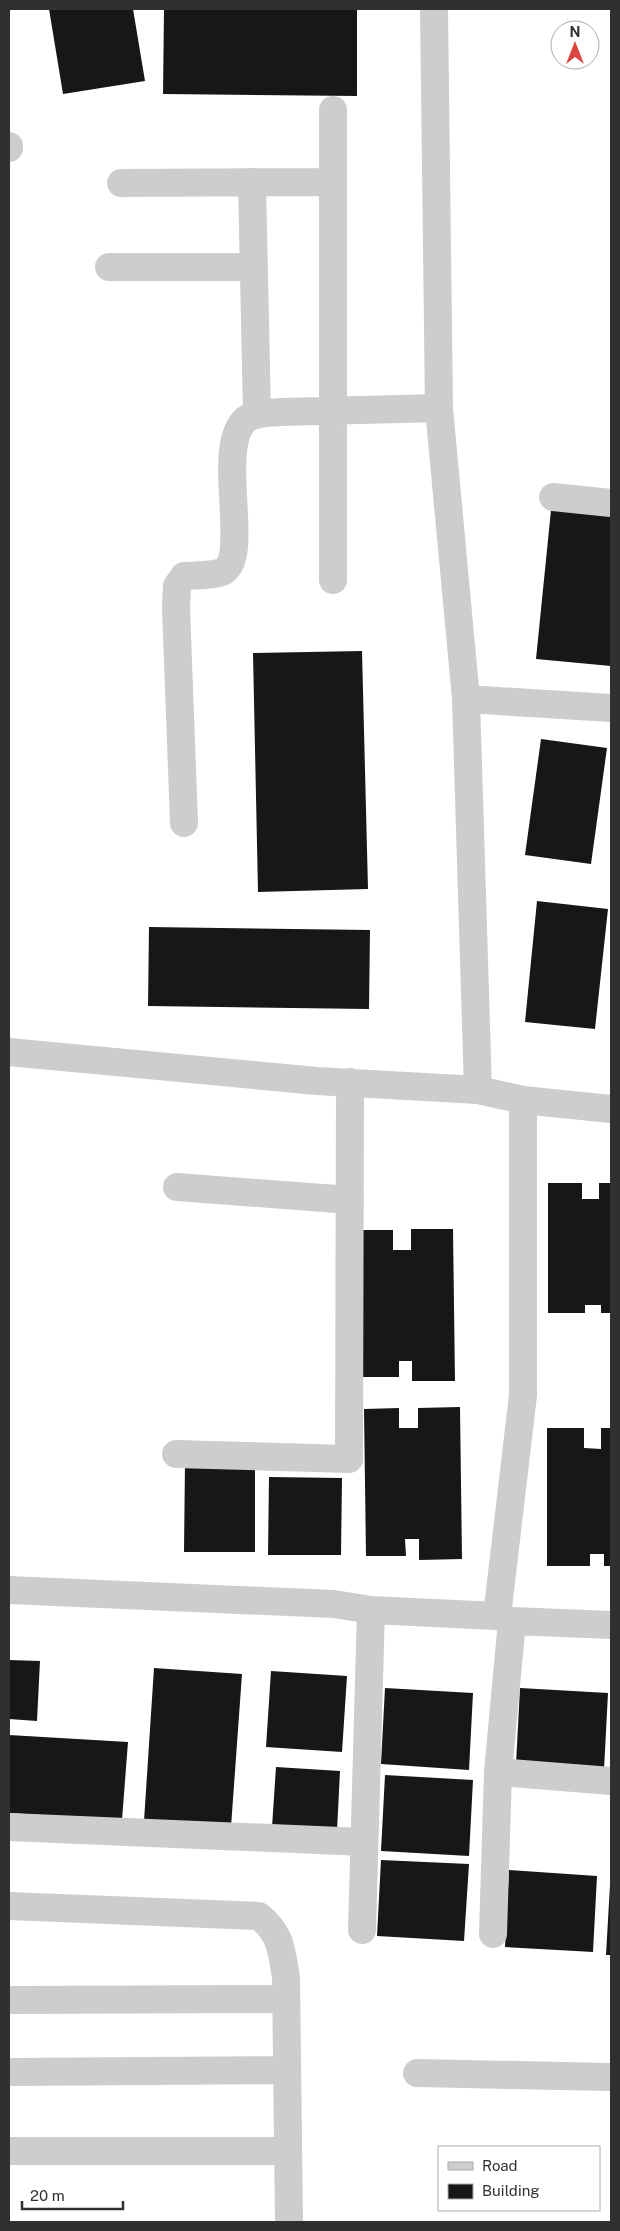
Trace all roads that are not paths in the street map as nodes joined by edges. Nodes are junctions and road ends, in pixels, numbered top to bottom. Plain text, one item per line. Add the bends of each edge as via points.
1 (434, 9) edge
2 (333, 110) dead end
3 (252, 182) junction
4 (333, 182) junction
5 (121, 183) dead end
6 (109, 267) dead end
7 (254, 267) junction
8 (439, 408) junction
9 (333, 411) junction
10 (257, 414) junction
11 (553, 497) dead end
12 (611, 503) edge
13 (333, 580) dead end
14 (466, 699) junction
15 (611, 708) edge
16 (184, 823) dead end
17 (9, 1052) edge
18 (350, 1082) junction
19 (478, 1090) junction
20 (524, 1100) junction
21 (611, 1109) edge
22 (178, 1187) dead end
23 (350, 1200) junction
24 (176, 1454) dead end
25 (9, 1590) edge
26 (371, 1610) junction
27 (504, 1618) junction
28 (611, 1625) edge
29 (498, 1772) junction
30 (611, 1781) edge
31 (9, 1826) edge
32 (364, 1842) junction
33 (9, 1906) edge
34 (362, 1930) dead end
35 (493, 1934) dead end
36 (9, 2000) edge
37 (286, 2000) junction
38 (287, 2070) junction
39 (9, 2072) edge
40 (417, 2073) dead end
41 (611, 2077) edge
42 (9, 2152) edge
43 (288, 2152) junction
44 (289, 2222) edge

1 - 8 street
2 - 4 street
3 - 4 street
3 - 5 street
3 - 7 street
4 - 9 street
6 - 7 street
7 - 10 street
8 - 9 street
8 - 14 street
9 - 10 street
9 - 13 street
10 - 16 street via 245,420 234,437 235,544 231,563 222,572 184,576 178,586 176,607
11 - 12 street
14 - 15 street
14 - 19 street
17 - 18 street
18 - 19 street
18 - 23 street
19 - 20 street
20 - 21 street
20 - 27 street via 524,1395
22 - 23 street
23 - 24 street via 349,1459
25 - 26 street via 334,1604
26 - 27 street
26 - 32 street
27 - 28 street
27 - 29 street
29 - 30 street
29 - 35 street
31 - 32 street
32 - 34 street
33 - 37 street via 259,1916 273,1928 280,1947 286,1977
36 - 37 street
37 - 38 street
38 - 39 street
38 - 43 street
40 - 41 street
42 - 43 street
43 - 44 street

